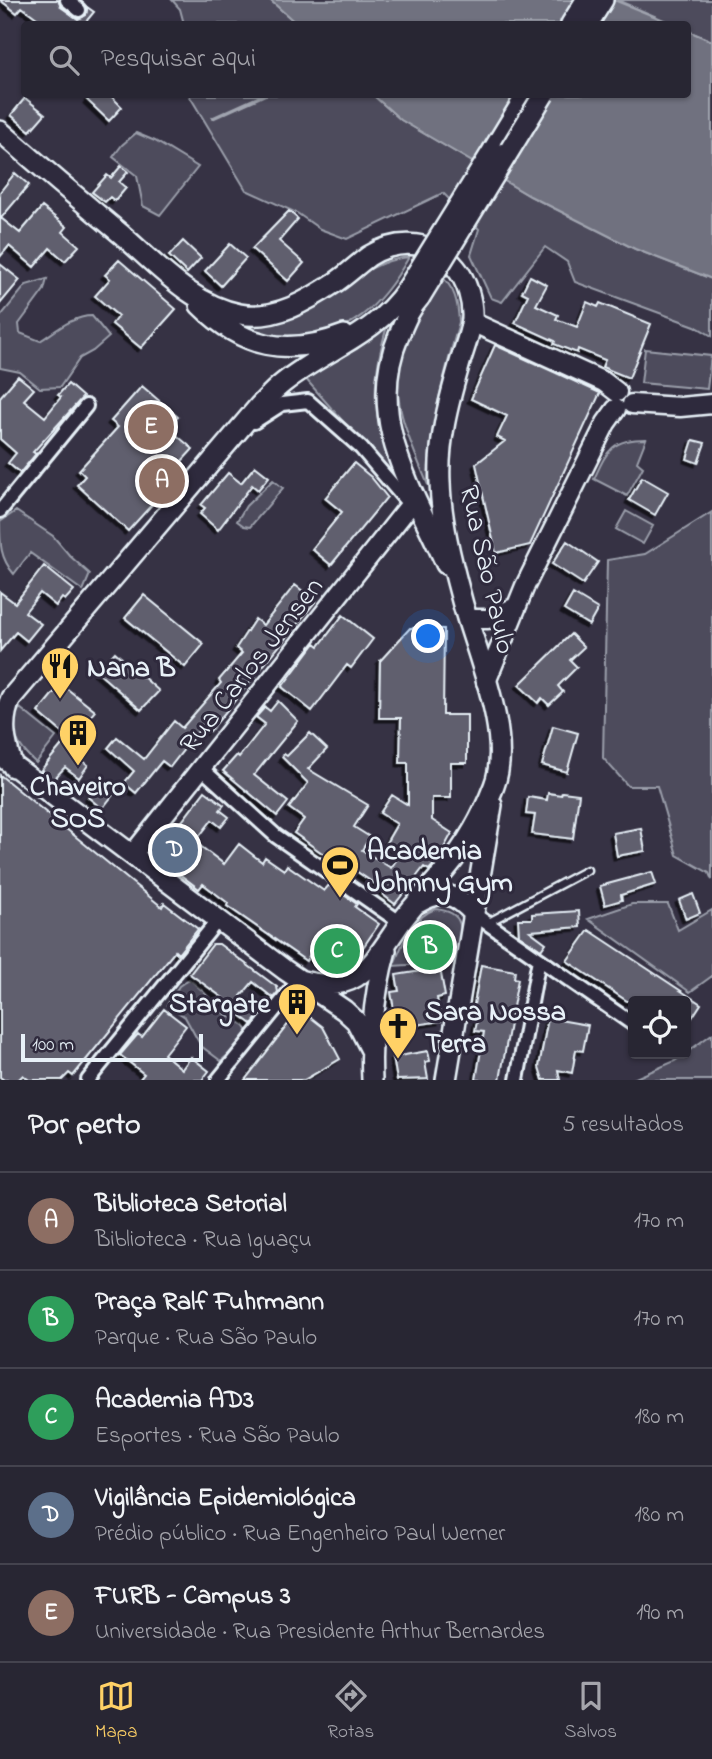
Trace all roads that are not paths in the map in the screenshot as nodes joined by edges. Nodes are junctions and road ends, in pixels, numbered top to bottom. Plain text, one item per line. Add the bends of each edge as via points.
1 (67, 0) edge
2 (586, 0) edge
3 (603, 0) edge
4 (79, 10) dead end
5 (572, 21) edge
6 (590, 21) edge
7 (525, 98) edge
8 (541, 98) edge
9 (0, 131) edge
10 (183, 288) junction
11 (413, 293) junction
12 (389, 313) junction
13 (472, 322) junction
14 (621, 401) junction
15 (712, 404) edge
16 (86, 406) dead end
17 (226, 444) junction
18 (410, 505) junction
19 (0, 511) edge
20 (426, 523) junction
21 (461, 597) junction
22 (516, 607) junction
23 (467, 619) junction
24 (486, 682) junction
25 (7, 760) edge
26 (201, 768) junction
27 (496, 782) junction
28 (132, 855) junction
29 (587, 870) dead end
30 (414, 906) junction
31 (480, 919) junction
32 (218, 920) junction
33 (401, 923) junction
34 (387, 946) junction
35 (539, 959) junction
36 (299, 980) junction
37 (628, 1021) edge
38 (371, 1050) junction
39 (88, 1080) edge
40 (219, 1080) edge
41 (372, 1080) edge
42 (446, 1080) edge
43 (517, 1080) edge

1 - 4 street
2 - 5 main road
3 - 6 main road
7 - 11 main road, bridge
8 - 11 main road, bridge
9 - 10 main road, Rua São Paulo
10 - 12 main road via 234,333 272,346 298,347 331,340
10 - 13 main road, Rua São Paulo via 242,315 277,313 305,301 387,247 417,243 455,266 465,281
11 - 12 main road
11 - 20 main road via 387,376 386,405 395,449
12 - 17 main road via 282,383
13 - 14 street via 604,382
13 - 21 main road, Rua São Paulo via 444,424 440,461 442,509
14 - 15 street via 667,407
14 - 22 street
16 - 19 street
17 - 18 street, Rua São Paulo via 282,404 308,401 361,447
17 - 25 main road via 11,698 4,713
18 - 20 street, Rua São Paulo
18 - 26 street, Rua Carlos Jensen
20 - 21 main road
21 - 23 main road, Rua São Paulo
22 - 23 street via 488,619
22 - 24 street
23 - 24 main road, Rua São Paulo
24 - 27 main road, Rua São Paulo via 500,744
25 - 28 main road
26 - 28 street, Rua Carlos Jensen
26 - 33 street via 276,835
27 - 30 main road, Rua São Paulo via 466,841
27 - 31 main road
28 - 32 main road
29 - 31 lane
30 - 31 main road via 429,897 456,897
30 - 33 main road, Rua São Paulo
31 - 35 street
31 - 42 main road
32 - 36 main road
32 - 39 street
33 - 34 main road, Rua São Paulo
34 - 36 main road, Rua São Paulo via 348,982 316,985
34 - 38 main road, Rua São Paulo
35 - 37 street
35 - 43 street
36 - 38 main road, Rua São Paulo via 356,1020
36 - 40 street
38 - 41 main road, Rua São Paulo

